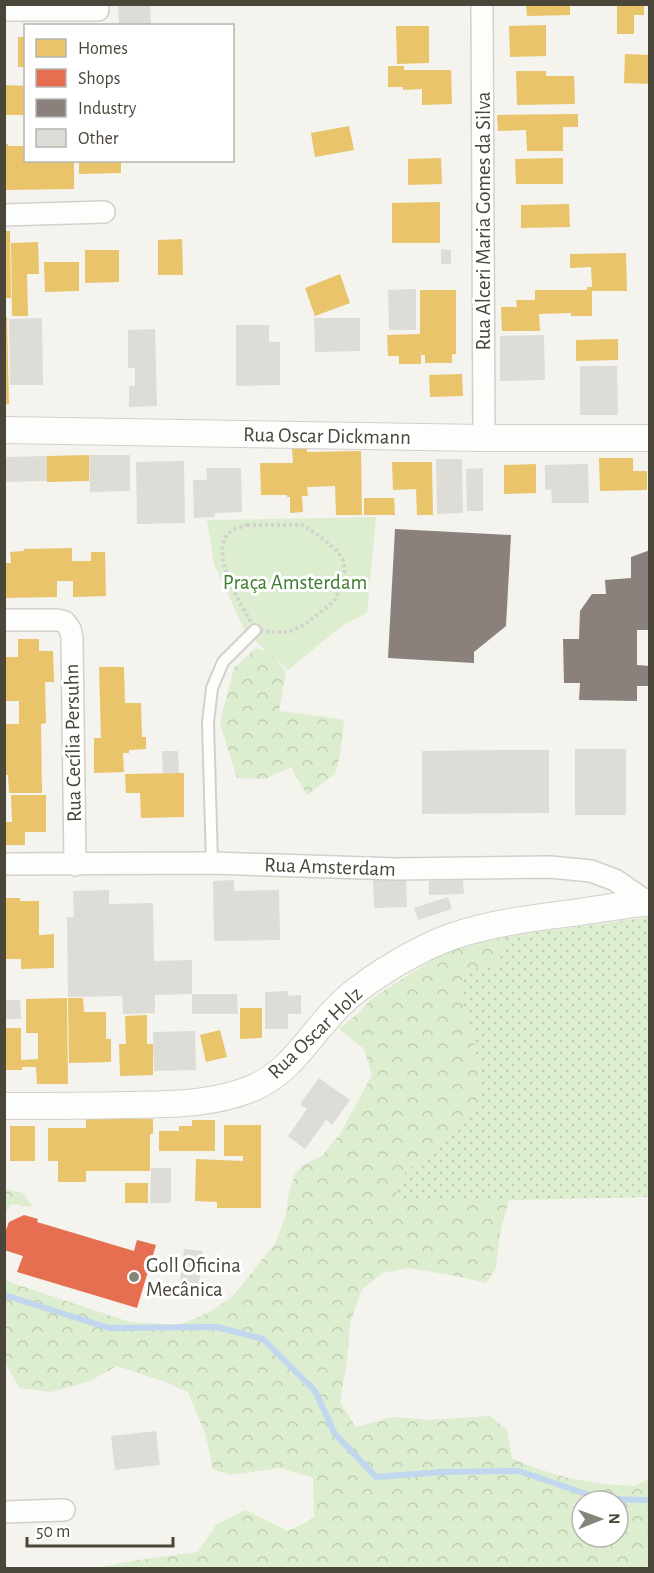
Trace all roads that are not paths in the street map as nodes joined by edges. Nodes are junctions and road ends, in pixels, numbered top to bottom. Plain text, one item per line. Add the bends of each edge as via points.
1 (482, 4) edge
2 (4, 10) edge
3 (98, 10) dead end
4 (104, 212) dead end
5 (4, 214) edge
6 (4, 430) edge
7 (484, 438) junction
8 (650, 438) edge
9 (4, 620) edge
10 (255, 630) road end
11 (212, 863) junction
12 (4, 864) edge
13 (75, 865) junction
14 (648, 902) edge
15 (4, 1106) edge
16 (64, 1510) dead end
17 (4, 1512) edge

1 - 7 street, Rua Alceri Maria Gomes da Silva
2 - 3 street
4 - 5 street
6 - 7 street, Rua Oscar Dickmann
7 - 8 street, Rua Oscar Dickmann
9 - 13 street, Rua Cecília Persuhn via 58,620 66,622 70,629
10 - 11 lane via 223,662 212,688 208,723
11 - 13 street, Rua Amsterdam
11 - 14 street, Rua Amsterdam via 396,869 550,867 591,872 615,880
12 - 13 street, Rua Amsterdam
14 - 15 street, Rua Oscar Holz via 517,920 451,937 372,979 331,1014 284,1068 268,1080 227,1097 182,1104
16 - 17 street

